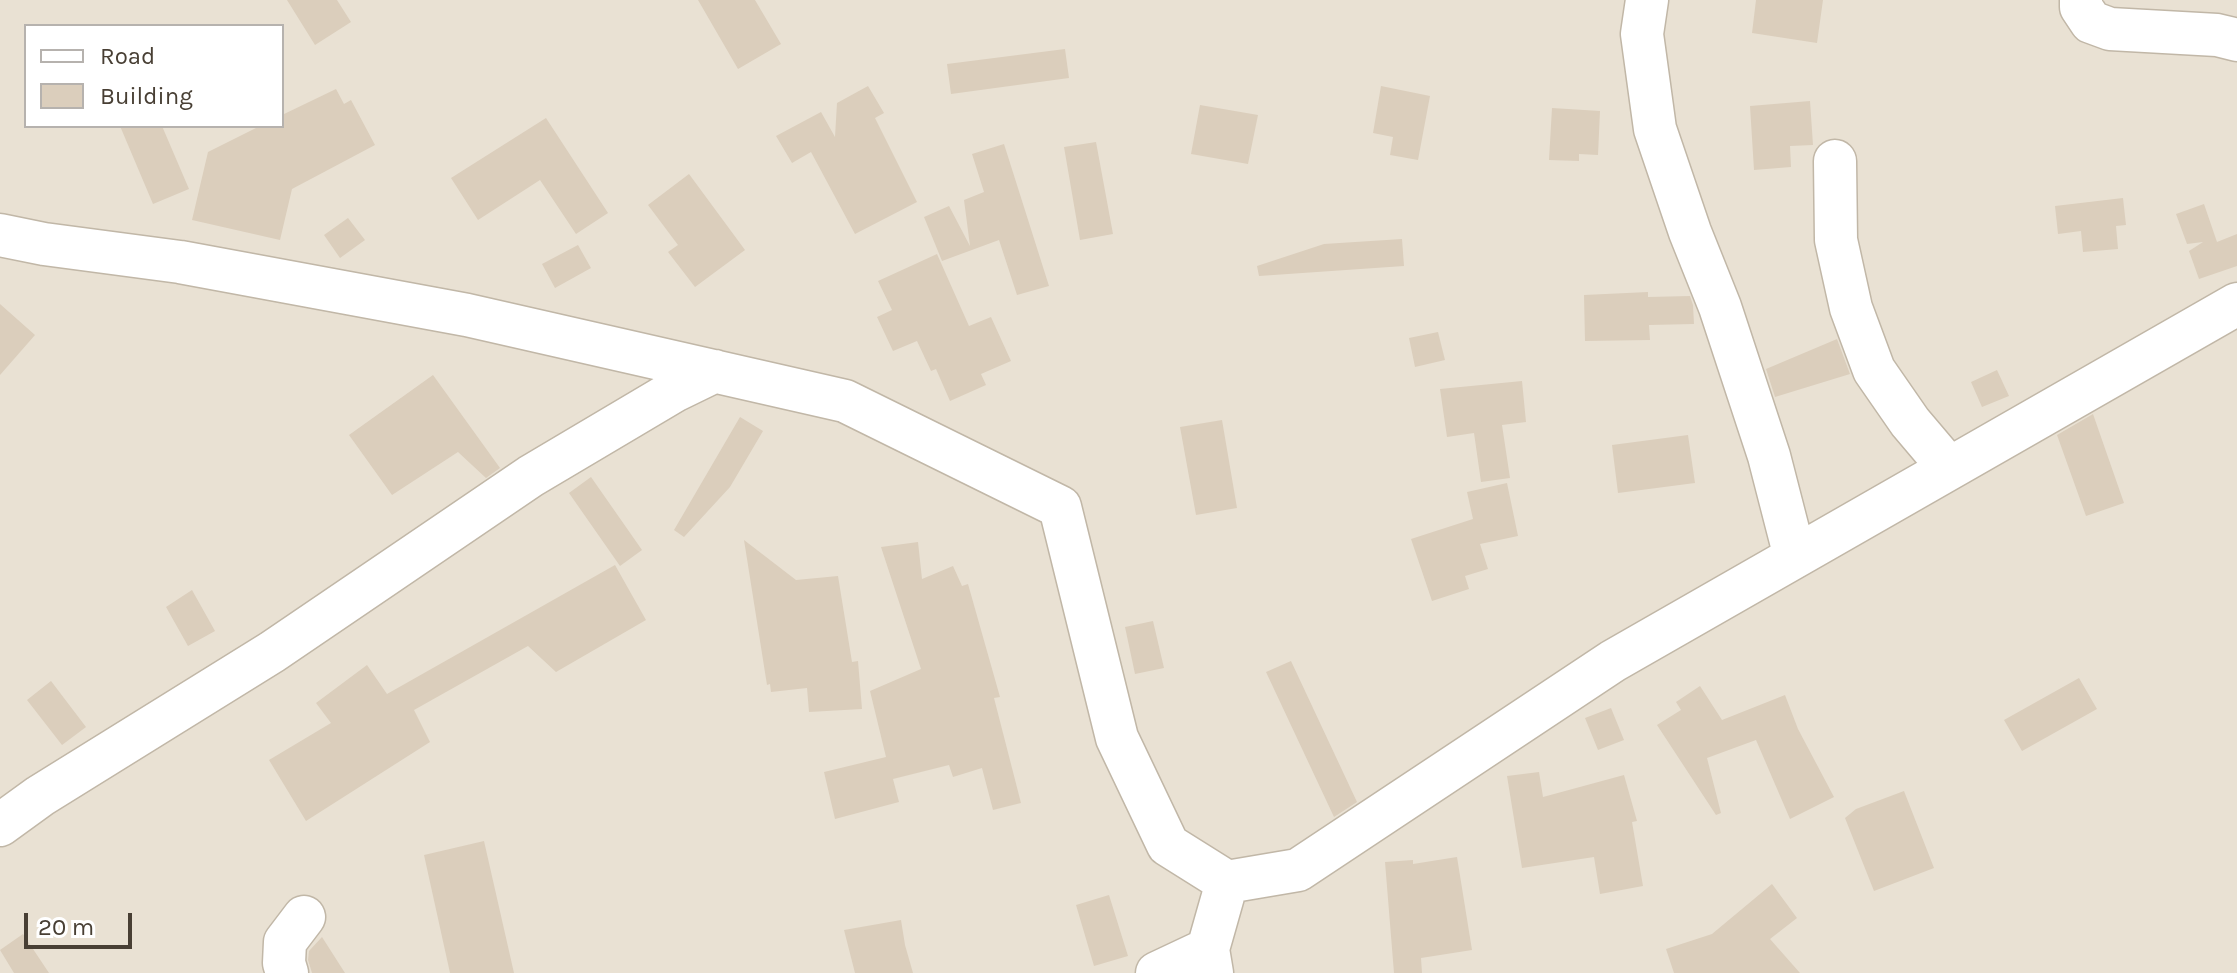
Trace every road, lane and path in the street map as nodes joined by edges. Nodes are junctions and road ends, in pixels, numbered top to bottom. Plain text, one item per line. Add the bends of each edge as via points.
1 (1647, 0) edge
2 (2081, 0) edge
3 (2237, 40) edge
4 (1835, 161) dead end
5 (0, 235) edge
6 (2237, 304) edge
7 (715, 371) junction
8 (1949, 468) junction
9 (1795, 557) junction
10 (0, 825) edge
11 (1227, 882) junction
12 (304, 917) dead end
13 (1210, 961) edge
14 (287, 973) edge
15 (1157, 973) edge

1 - 9 street via 1642,34 1655,129 1769,456
2 - 3 street via 2091,22 2110,29
4 - 8 street via 1836,240 1851,308 1874,370
5 - 7 street via 467,315
6 - 8 street
7 - 10 street via 531,476 272,652
7 - 11 street via 845,401 1060,507 1117,738 1168,845
8 - 9 street
9 - 11 street via 1613,661 1298,870
11 - 13 street
12 - 14 street via 285,942
13 - 15 street

